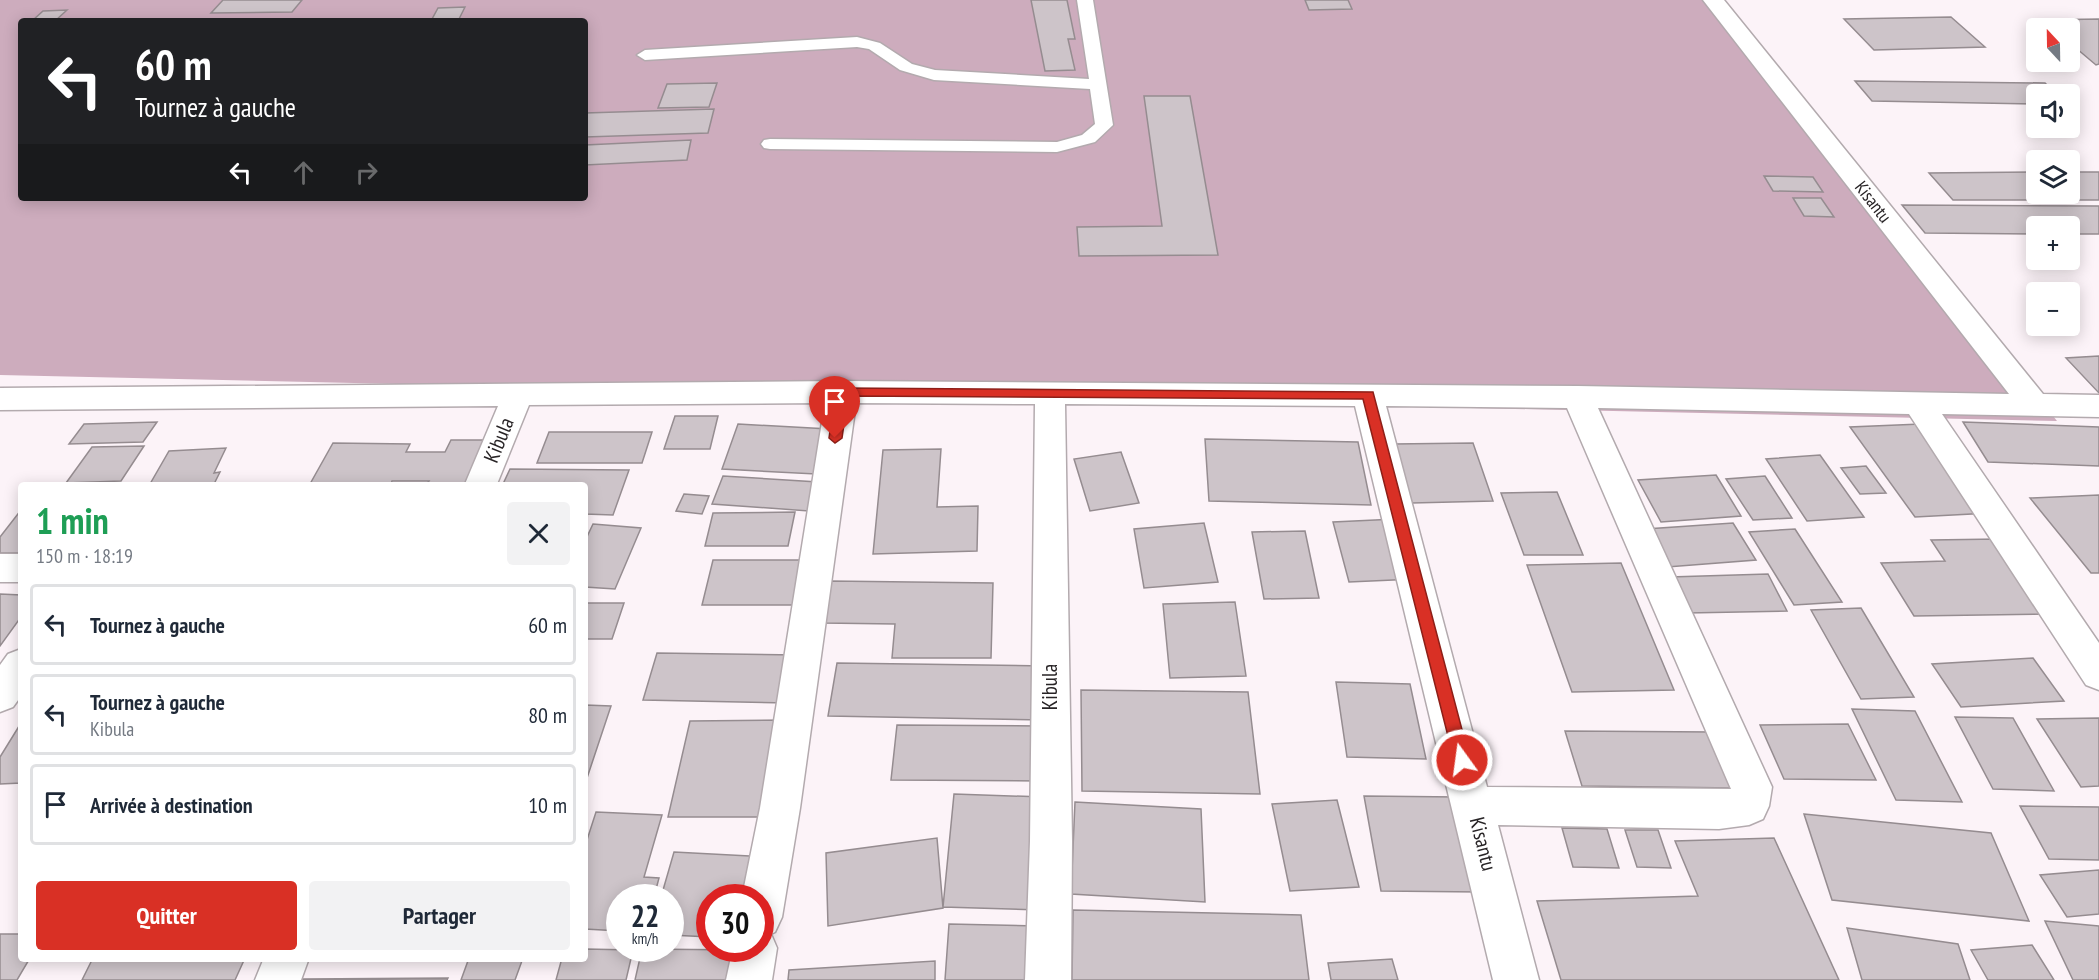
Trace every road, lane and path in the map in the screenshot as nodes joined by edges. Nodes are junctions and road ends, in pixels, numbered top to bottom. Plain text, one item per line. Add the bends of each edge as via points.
1 (1084, 0) edge
2 (1713, 0) edge
3 (645, 55) dead end
4 (1097, 84) junction
5 (770, 144) dead end
6 (842, 392) junction
7 (1050, 394) junction
8 (1368, 395) junction
9 (517, 396) junction
10 (1578, 397) junction
11 (0, 399) edge
12 (1918, 403) junction
13 (2034, 404) junction
14 (2099, 406) edge
15 (482, 482) edge
16 (0, 568) edge
17 (18, 568) edge
18 (18, 669) edge
19 (2099, 674) edge
20 (0, 695) edge
21 (1474, 806) junction
22 (766, 884) edge
23 (285, 962) edge
24 (752, 962) edge
25 (278, 980) edge
26 (749, 980) edge
27 (1048, 980) edge
28 (1516, 980) edge

1 - 4 lane
2 - 13 street, Kisantu
3 - 4 lane via 857,42 874,46 906,67 934,75
4 - 5 lane via 1104,125 1096,136 1057,147
6 - 7 street
6 - 9 street
6 - 22 street
7 - 8 street
7 - 27 street, Kibula
8 - 10 street
8 - 21 street, Kisantu
9 - 11 street
9 - 15 street, Kibula
10 - 12 street
10 - 21 street via 1752,787 1749,806 1719,810
12 - 13 street
12 - 19 street
13 - 14 street
16 - 17 street
18 - 20 street
21 - 28 street, Kisantu
23 - 25 street
24 - 26 street

